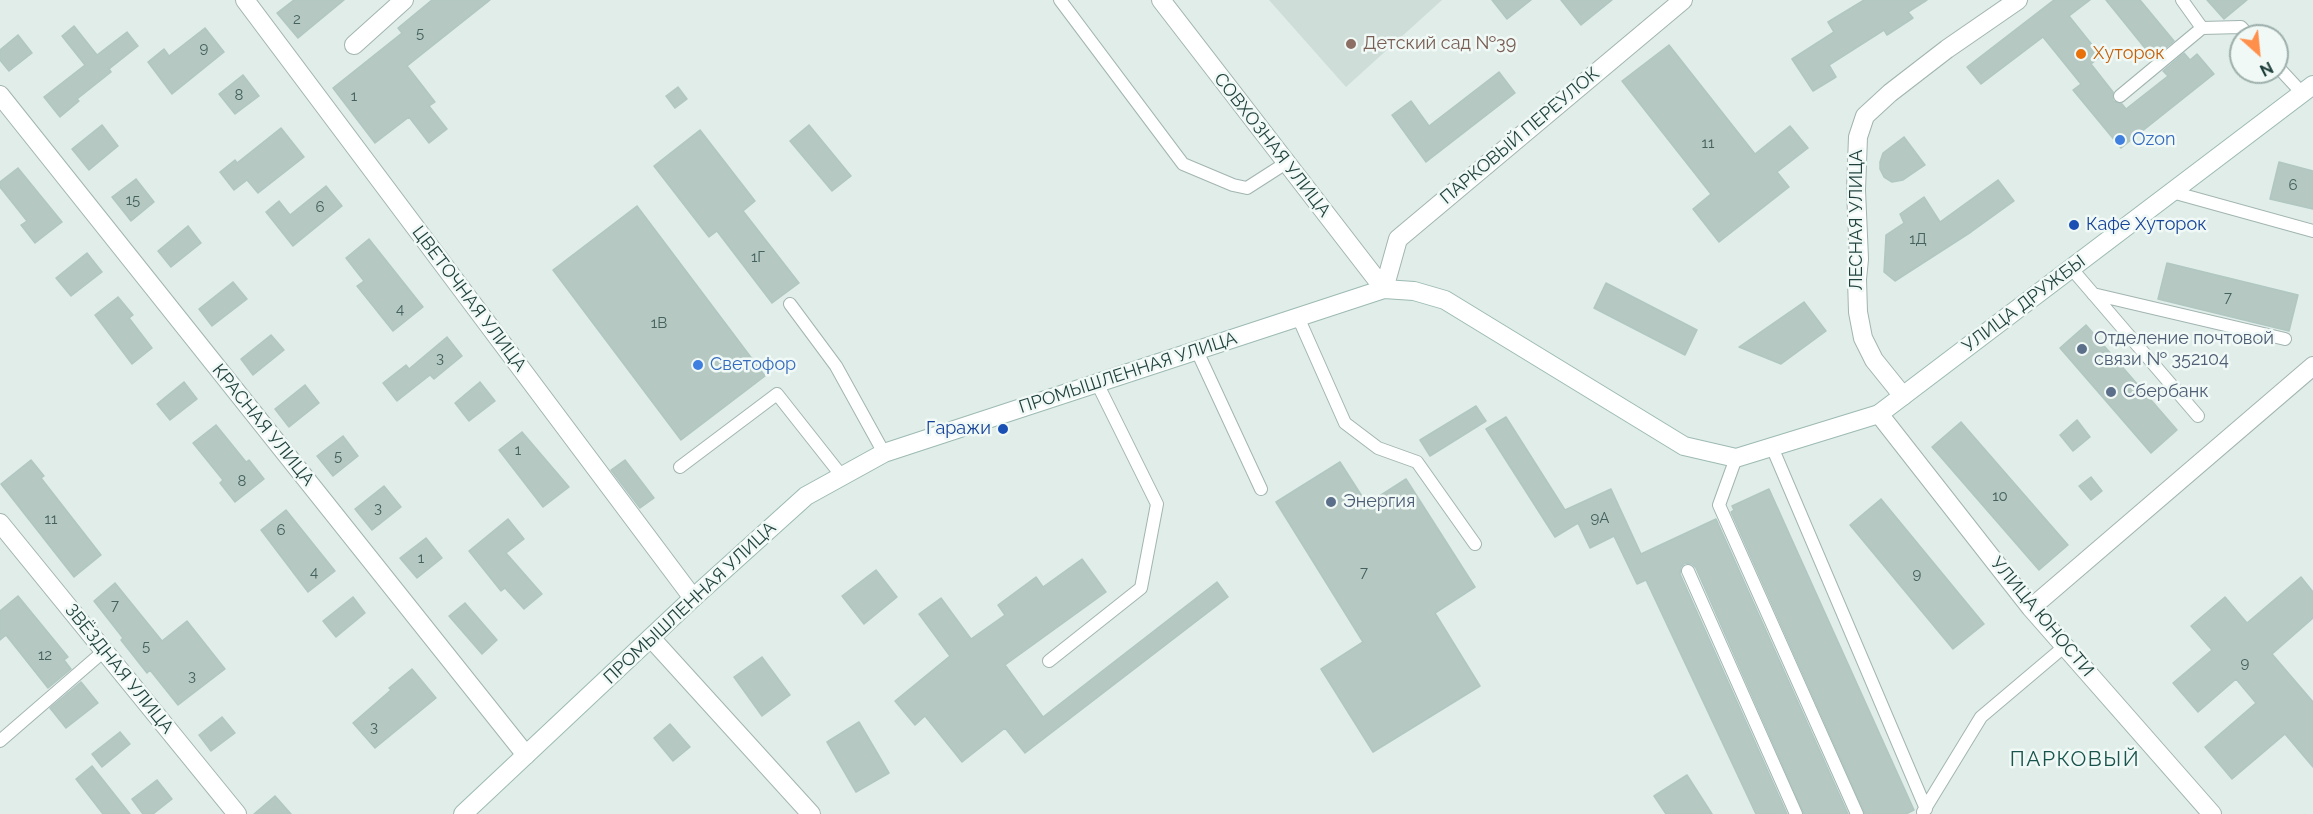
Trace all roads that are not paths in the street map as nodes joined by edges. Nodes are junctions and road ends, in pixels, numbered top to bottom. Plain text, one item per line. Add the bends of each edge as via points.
1 (245, 0) edge
2 (404, 0) edge
3 (1060, 0) edge
4 (1161, 0) edge
5 (1683, 0) edge
6 (2018, 0) edge
7 (2182, 0) edge
8 (2229, 27) edge
9 (2202, 28) junction
10 (354, 45) dead end
11 (2289, 75) edge
12 (2308, 89) edge
13 (0, 95) edge
14 (2120, 96) dead end
15 (1286, 163) junction
16 (2172, 192) junction
17 (2313, 231) edge
18 (2071, 268) junction
19 (1384, 289) junction
20 (2093, 294) junction
21 (790, 304) dead end
22 (1298, 317) junction
23 (2285, 339) dead end
24 (1197, 351) junction
25 (2313, 366) edge
26 (1097, 383) junction
27 (1903, 396) junction
28 (1879, 414) junction
29 (2198, 416) dead end
30 (1772, 447) junction
31 (884, 453) junction
32 (1736, 458) junction
33 (680, 467) dead end
34 (841, 476) junction
35 (1262, 489) dead end
36 (0, 523) edge
37 (1475, 544) dead end
38 (1688, 571) dead end
39 (693, 598) junction
40 (2031, 608) junction
41 (651, 638) junction
42 (2065, 646) junction
43 (104, 651) junction
44 (1048, 661) dead end
45 (0, 741) edge
46 (526, 754) junction
47 (1924, 812) edge
48 (237, 814) edge
49 (463, 814) edge
50 (811, 814) edge
51 (1796, 814) edge
52 (1857, 814) edge
53 (2212, 814) edge

1 - 39 street, ЦВЕТОЧНАЯ УЛИЦА
2 - 10 street
3 - 15 lane via 1183,164 1247,188
4 - 15 street, СОВХОЗНАЯ УЛИЦА
5 - 19 street, ПАРКОВЫЙ ПЕРЕУЛОК via 1398,239
6 - 27 street, ЛЕСНАЯ УЛИЦА via 1890,93 1865,116 1858,137 1858,312 1863,338 1874,360
7 - 9 lane
8 - 9 lane
9 - 14 lane
11 - 12 lane
12 - 16 street, УЛИЦА ДРУЖБЫ
13 - 46 street, КРАСНАЯ УЛИЦА
15 - 19 street, СОВХОЗНАЯ УЛИЦА
16 - 17 lane
16 - 18 street, УЛИЦА ДРУЖБЫ
18 - 20 lane
18 - 27 street, УЛИЦА ДРУЖБЫ
19 - 22 street, ПРОМЫШЛЕННАЯ УЛИЦА
19 - 32 street, ПРОМЫШЛЕННАЯ УЛИЦА via 1414,291 1445,300 1684,446
20 - 23 lane
20 - 29 lane
21 - 31 lane via 836,366
22 - 24 street, ПРОМЫШЛЕННАЯ УЛИЦА
22 - 37 lane via 1345,423 1378,448 1417,462
24 - 26 street, ПРОМЫШЛЕННАЯ УЛИЦА
24 - 35 lane
25 - 40 street
26 - 31 street, ПРОМЫШЛЕННАЯ УЛИЦА
26 - 44 lane via 1157,504 1141,588
27 - 28 street, УЛИЦА ДРУЖБЫ
28 - 30 street, ПРОМЫШЛЕННАЯ УЛИЦА
28 - 40 street, УЛИЦА ЮНОСТИ
30 - 32 street, ПРОМЫШЛЕННАЯ УЛИЦА
30 - 47 lane
31 - 34 street, ПРОМЫШЛЕННАЯ УЛИЦА
32 - 52 lane via 1719,505
33 - 34 lane via 777,394
34 - 39 street, ПРОМЫШЛЕННАЯ УЛИЦА via 806,496
36 - 43 street, ЗВЁЗДНАЯ УЛИЦА
38 - 51 lane
39 - 41 street, ПРОМЫШЛЕННАЯ УЛИЦА
40 - 42 street, УЛИЦА ЮНОСТИ
41 - 46 street, ПРОМЫШЛЕННАЯ УЛИЦА
41 - 50 street
42 - 47 lane via 1981,717
42 - 53 street, УЛИЦА ЮНОСТИ
43 - 45 lane
43 - 48 street, ЗВЁЗДНАЯ УЛИЦА
46 - 49 street, ПРОМЫШЛЕННАЯ УЛИЦА

